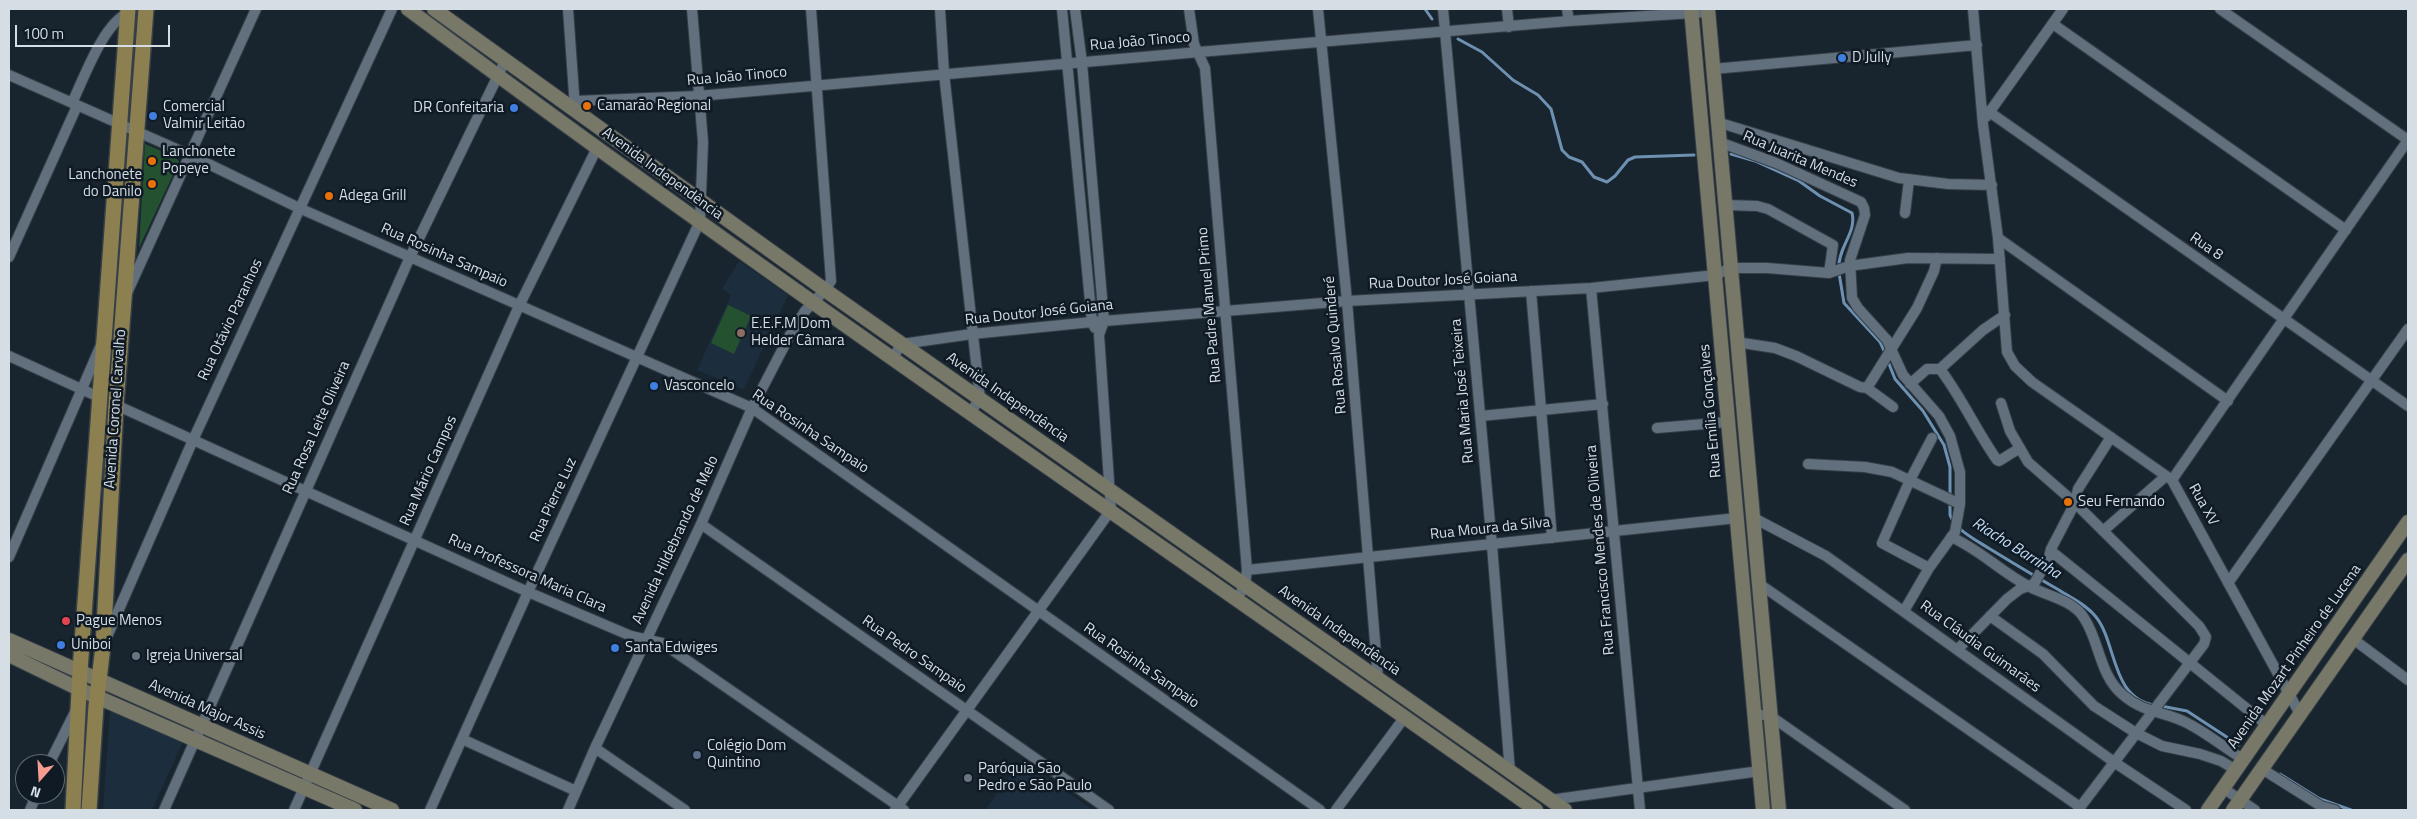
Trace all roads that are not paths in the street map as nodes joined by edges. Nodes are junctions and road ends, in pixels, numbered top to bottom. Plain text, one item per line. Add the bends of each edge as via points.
1 (146, 9) edge
2 (256, 9) edge
3 (392, 9) edge
4 (408, 9) edge
5 (568, 9) edge
6 (692, 9) edge
7 (811, 9) edge
8 (940, 9) edge
9 (1062, 9) edge
10 (1075, 9) edge
11 (1189, 9) edge
12 (1318, 9) edge
13 (1443, 9) edge
14 (1507, 9) edge
15 (1567, 9) edge
16 (1973, 9) edge
17 (2063, 9) edge
18 (2220, 9) edge
19 (438, 10) edge
20 (128, 11) edge
21 (1691, 11) edge
22 (1708, 11) edge
23 (1629, 13) edge
24 (1568, 21) junction
25 (2052, 24) junction
26 (1509, 27) junction
27 (1444, 32) junction
28 (441, 33) junction
29 (1321, 42) junction
30 (1977, 45) junction
31 (1199, 52) junction
32 (505, 61) junction
33 (1069, 63) junction
34 (1082, 63) junction
35 (1713, 69) junction
36 (944, 73) junction
37 (9, 75) edge
38 (498, 76) junction
39 (816, 85) junction
40 (698, 96) junction
41 (74, 104) junction
42 (575, 107) junction
43 (1988, 112) junction
44 (1717, 122) junction
45 (120, 123) junction
46 (1983, 125) junction
47 (136, 130) junction
48 (2408, 140) edge
49 (1719, 142) junction
50 (597, 148) junction
51 (190, 155) junction
52 (1909, 180) junction
53 (1992, 185) junction
54 (1080, 197) junction
55 (1092, 197) junction
56 (701, 201) junction
57 (1725, 205) junction
58 (299, 208) junction
59 (1905, 213) dead end
60 (700, 221) junction
61 (2346, 230) junction
62 (1998, 238) junction
63 (9, 257) edge
64 (410, 258) junction
65 (1937, 258) junction
66 (2000, 259) junction
67 (1849, 266) junction
68 (1730, 268) junction
69 (1829, 274) junction
70 (1716, 275) junction
71 (1591, 288) junction
72 (826, 290) junction
73 (1530, 292) junction
74 (1470, 295) junction
75 (1347, 301) junction
76 (123, 302) junction
77 (814, 302) junction
78 (519, 306) junction
79 (1225, 311) junction
80 (2005, 315) junction
81 (2284, 320) junction
82 (1104, 321) junction
83 (1092, 322) junction
84 (2408, 329) edge
85 (106, 333) junction
86 (972, 334) junction
87 (1099, 335) junction
88 (1736, 342) junction
89 (902, 344) junction
90 (1891, 349) junction
91 (9, 356) edge
92 (637, 356) junction
93 (893, 357) junction
94 (1940, 368) junction
95 (2373, 380) junction
96 (1910, 384) junction
97 (81, 388) junction
98 (1867, 388) junction
99 (100, 398) junction
100 (980, 398) junction
101 (2228, 401) junction
102 (2002, 403) dead end
103 (1603, 404) junction
104 (116, 405) junction
105 (2408, 406) edge
106 (1893, 407) dead end
107 (752, 408) junction
108 (1541, 410) junction
109 (971, 412) junction
110 (1481, 416) junction
111 (1728, 422) junction
112 (1657, 428) dead end
113 (2111, 437) junction
114 (1932, 438) dead end
115 (193, 440) junction
116 (2020, 448) junction
117 (1746, 449) junction
118 (1730, 450) junction
119 (1808, 464) dead end
120 (2169, 478) junction
121 (1910, 480) junction
122 (1110, 490) junction
123 (306, 491) junction
124 (2075, 503) junction
125 (1960, 504) junction
126 (1111, 510) junction
127 (1752, 517) junction
128 (1737, 518) junction
129 (2408, 522) edge
130 (701, 524) junction
131 (1614, 530) junction
132 (2104, 531) junction
133 (1953, 535) junction
134 (1552, 538) junction
135 (415, 541) junction
136 (1492, 545) junction
137 (2050, 551) junction
138 (9, 557) edge
139 (1369, 557) junction
140 (2408, 560) edge
141 (1929, 568) junction
142 (1247, 570) junction
143 (2034, 582) junction
144 (1758, 583) junction
145 (2228, 583) junction
146 (1246, 585) junction
147 (528, 592) junction
148 (1237, 599) junction
149 (1038, 611) junction
150 (1904, 611) junction
151 (1990, 616) junction
152 (647, 639) junction
153 (2353, 639) junction
154 (9, 640) edge
155 (103, 646) junction
156 (1958, 649) junction
157 (9, 655) edge
158 (2190, 662) junction
159 (80, 671) junction
160 (2303, 674) junction
161 (1378, 678) junction
162 (99, 680) junction
163 (2408, 680) edge
164 (2320, 686) junction
165 (79, 688) junction
166 (2289, 694) junction
167 (97, 696) junction
168 (78, 705) junction
169 (966, 710) junction
170 (2152, 711) junction
171 (2300, 714) junction
172 (1755, 715) junction
173 (1769, 715) junction
174 (1404, 718) junction
175 (201, 725) junction
176 (2267, 725) junction
177 (2136, 733) junction
178 (195, 739) junction
179 (462, 739) junction
180 (595, 748) junction
181 (55, 754) edge
182 (2114, 762) junction
183 (2240, 765) junction
184 (2262, 769) junction
185 (1760, 771) junction
186 (1510, 772) junction
187 (311, 774) junction
188 (304, 788) junction
189 (2223, 788) junction
190 (1638, 789) junction
191 (576, 791) junction
192 (1550, 800) junction
193 (2237, 805) edge
194 (899, 809) edge
195 (2079, 809) edge
196 (73, 810) edge
197 (89, 810) edge
198 (164, 810) edge
199 (294, 810) edge
200 (355, 810) edge
201 (392, 810) edge
202 (430, 810) edge
203 (568, 810) edge
204 (685, 810) edge
205 (1109, 810) edge
206 (1320, 810) edge
207 (1336, 810) edge
208 (1536, 810) edge
209 (1564, 810) edge
210 (1640, 810) edge
211 (1763, 810) edge
212 (1779, 810) edge
213 (1905, 810) edge
214 (2186, 810) edge
215 (2208, 810) edge
216 (2255, 810) edge
217 (2335, 810) edge

1 - 47 main road, Avenida Coronel Carvalho
2 - 51 street
3 - 58 street, Rua Otávio Paranhos
4 - 28 main road, Avenida Independência
5 - 42 street
6 - 40 street, Rua Pierre Luz
7 - 39 street
8 - 36 street
9 - 33 street
10 - 34 street
11 - 31 street, Rua Padre Manuel Primo via 1192,37
12 - 29 street, Rua Rosalvo Quinderé
13 - 27 street, Rua Maria José Teixeira
14 - 26 street
15 - 24 street
16 - 30 street
17 - 25 street
18 - 48 street
19 - 28 main road
19 - 32 main road, Avenida Independência
20 - 41 street via 118,17 106,34
20 - 45 main road, Avenida Coronel Carvalho
21 - 22 street, Rua João Tinoco
21 - 23 street, Rua João Tinoco
21 - 70 main road, Rua Emília Gonçalves
22 - 35 main road, Rua Emília Gonçalves
23 - 24 street, Rua João Tinoco
24 - 26 street, Rua João Tinoco
25 - 43 street
25 - 61 street
26 - 27 street, Rua João Tinoco
27 - 29 street, Rua João Tinoco
27 - 74 street, Rua Maria José Teixeira
28 - 38 main road, Avenida Independência
29 - 31 street, Rua João Tinoco
29 - 75 street, Rua Rosalvo Quinderé
30 - 35 street
30 - 46 street
31 - 34 street, Rua João Tinoco
31 - 79 street, Rua Padre Manuel Primo via 1205,68
32 - 38 street, Rua Rosa Leite Oliveira
32 - 42 main road, Avenida Independência
33 - 34 street, Rua João Tinoco
33 - 36 street, Rua João Tinoco
33 - 54 street
34 - 55 street
35 - 44 main road, Rua Emília Gonçalves
36 - 39 street, Rua João Tinoco
36 - 86 street
37 - 41 street, Rua Rosinha Sampaio
38 - 50 main road, Avenida Independência
38 - 64 street, Rua Rosa Leite Oliveira
39 - 40 street, Rua João Tinoco
39 - 72 street via 831,276
40 - 42 street, Rua João Tinoco
40 - 56 street, Rua Pierre Luz via 703,142
41 - 45 street, Rua Rosinha Sampaio
41 - 63 street
42 - 56 main road, Avenida Independência
43 - 46 street
43 - 81 street, Rua 8
44 - 49 main road, Rua Emília Gonçalves
44 - 52 street
45 - 47 street, Rua Rosinha Sampaio
45 - 85 main road, Avenida Coronel Carvalho
46 - 53 street
47 - 51 street, Rua Rosinha Sampaio
47 - 76 main road, Avenida Coronel Carvalho
48 - 61 street
49 - 57 main road, Rua Emília Gonçalves
49 - 67 street, Rua Juarita Mendes via 1776,163 1861,202 1865,215
50 - 60 main road, Avenida Independência
50 - 78 street, Rua Mário Campos
51 - 58 street, Rua Rosinha Sampaio
51 - 76 street
52 - 53 street
52 - 59 street
53 - 62 street
54 - 55 street
54 - 83 street
55 - 82 street
56 - 60 street, Rua Pierre Luz
56 - 72 main road, Avenida Independência
57 - 68 main road, Rua Emília Gonçalves
57 - 69 street via 1757,206 1768,210 1833,245
58 - 64 street, Rua Rosinha Sampaio
58 - 115 street, Rua Otávio Paranhos
60 - 77 main road, Avenida Independência
60 - 92 street, Rua Pierre Luz
61 - 81 street
62 - 66 street
62 - 101 street
64 - 78 street, Rua Rosinha Sampaio
64 - 123 street, Rua Rosa Leite Oliveira
65 - 66 street, Rua Doutor José Goiana
65 - 67 street, Rua Doutor José Goiana via 1908,258
65 - 90 street via 1917,308
66 - 80 street
67 - 69 street, Rua Doutor José Goiana
67 - 90 street, Rua Juarita Mendes via 1852,298
68 - 69 street, Rua Doutor José Goiana
68 - 70 street, Rua Doutor José Goiana
68 - 88 main road, Rua Emília Gonçalves
70 - 71 street, Rua Doutor José Goiana
70 - 111 main road, Rua Emília Gonçalves
71 - 73 street, Rua Doutor José Goiana
71 - 103 street, Rua Francisco Mendes de Oliveira
72 - 77 street, Avenida Hildebrando de Melo
72 - 89 main road, Avenida Independência
73 - 74 street, Rua Doutor José Goiana
73 - 108 street
74 - 75 street, Rua Doutor José Goiana
74 - 110 street, Rua Maria José Teixeira
75 - 79 street, Rua Doutor José Goiana
75 - 139 street, Rua Rosalvo Quinderé
76 - 104 main road, Avenida Coronel Carvalho
77 - 93 main road, Avenida Independência
77 - 107 street, Avenida Hildebrando de Melo via 791,334
78 - 92 street, Rua Rosinha Sampaio
78 - 135 street, Rua Mário Campos
79 - 82 street, Rua Doutor José Goiana
79 - 142 street, Rua Padre Manuel Primo
80 - 94 street
80 - 113 street, Rua XV via 2007,352 2015,366 2032,382
81 - 95 street, Rua 8
81 - 101 street
82 - 83 street, Rua Doutor José Goiana
82 - 87 street
83 - 86 street, Rua Doutor José Goiana
83 - 87 street
84 - 95 street
85 - 97 street
85 - 99 main road, Avenida Coronel Carvalho
86 - 89 street, Rua Doutor José Goiana
86 - 100 street
87 - 122 street
88 - 98 street via 1775,348
88 - 117 main road, Rua Emília Gonçalves
89 - 93 street
89 - 100 main road, Avenida Independência
90 - 96 street, Rua Juarita Mendes
90 - 98 street
91 - 97 street
92 - 107 street, Rua Rosinha Sampaio
92 - 147 street, Rua Pierre Luz
93 - 109 main road, Avenida Independência
94 - 96 street via 1927,369
94 - 116 street via 1970,412 1996,460
95 - 105 street, Rua 8
95 - 145 street
96 - 125 street, Rua Juarita Mendes via 1939,416 1950,436 1960,472
97 - 99 street
97 - 138 street
98 - 106 street
99 - 159 main road, Avenida Coronel Carvalho
100 - 109 street
100 - 122 main road, Avenida Independência
101 - 120 street
102 - 116 street via 2010,431
103 - 108 street
103 - 131 street, Rua Francisco Mendes de Oliveira
104 - 115 street, Rua Professora Maria Clara
104 - 155 main road, Avenida Coronel Carvalho
107 - 130 street, Avenida Hildebrando de Melo
107 - 149 street, Rua Rosinha Sampaio
108 - 110 street
108 - 134 street
109 - 126 main road, Avenida Independência
110 - 136 street, Rua Maria José Teixeira
111 - 112 street
111 - 118 main road, Rua Emília Gonçalves
113 - 120 street, Rua XV
113 - 124 street via 2078,489
114 - 121 street
115 - 123 street, Rua Professora Maria Clara
115 - 155 street, Rua Otávio Paranhos
116 - 124 street via 2028,462
117 - 118 main road
117 - 127 main road, Rua Emília Gonçalves
118 - 128 main road, Rua Emília Gonçalves
119 - 121 street via 1892,472
120 - 132 street
120 - 145 street, Rua XV
121 - 125 street
121 - 141 street via 1882,543
122 - 126 street
122 - 146 main road, Avenida Independência
123 - 135 street, Rua Professora Maria Clara
123 - 175 street, Rua Rosa Leite Oliveira
124 - 132 street
124 - 137 street
125 - 133 street, Rua Juarita Mendes
126 - 148 main road, Avenida Independência
126 - 149 street
127 - 144 main road, Rua Emília Gonçalves
127 - 150 street, Rua Cláudia Guimarães via 1826,556
128 - 131 street, Rua Moura da Silva
128 - 172 main road, Rua Emília Gonçalves
129 - 160 main road, Avenida Mozart Pinheiro de Lucena
130 - 152 street, Avenida Hildebrando de Melo
130 - 169 street, Rua Pedro Sampaio
131 - 134 street, Rua Moura da Silva
131 - 190 street, Rua Francisco Mendes de Oliveira
132 - 158 street via 2205,632 2206,640
133 - 141 street
133 - 143 street
134 - 136 street, Rua Moura da Silva
135 - 147 street, Rua Professora Maria Clara
135 - 187 street, Rua Mário Campos
136 - 139 street, Rua Moura da Silva
136 - 186 street, Rua Maria José Teixeira
137 - 143 street via 2050,557
137 - 158 street
139 - 142 street, Rua Moura da Silva
139 - 161 street, Rua Rosalvo Quinderé
140 - 153 main road
141 - 150 street
142 - 146 street, Rua Padre Manuel Primo
143 - 151 street via 2007,599
143 - 170 street via 2077,610 2087,623 2112,684 2123,695
144 - 173 main road, Rua Emília Gonçalves
144 - 195 street
145 - 166 street, Rua XV
146 - 148 street, Rua Padre Manuel Primo
146 - 161 main road, Avenida Independência
147 - 152 street, Rua Professora Maria Clara via 631,636
147 - 179 street, Rua Pierre Luz
148 - 174 main road, Avenida Independência
149 - 169 street
149 - 206 street, Rua Rosinha Sampaio
150 - 156 street, Rua Cláudia Guimarães
151 - 156 street
151 - 177 street via 2043,654 2094,706
152 - 180 street, Avenida Hildebrando de Melo
152 - 194 street, Rua Professora Maria Clara via 662,643
153 - 163 street
153 - 164 main road
154 - 159 main road, Avenida Major Assis
155 - 162 main road, Avenida Coronel Carvalho
156 - 182 street, Rua Cláudia Guimarães
157 - 165 main road, Avenida Major Assis
158 - 170 street
158 - 176 street
159 - 162 main road, Avenida Major Assis
159 - 165 main road, Avenida Coronel Carvalho
160 - 164 main road
160 - 166 main road, Avenida Mozart Pinheiro de Lucena
161 - 186 main road, Avenida Independência
162 - 167 main road, Avenida Coronel Carvalho
162 - 175 main road, Avenida Major Assis
164 - 171 main road
165 - 167 main road, Avenida Major Assis
165 - 168 main road, Avenida Coronel Carvalho
166 - 171 street, Rua XV
166 - 176 main road, Avenida Mozart Pinheiro de Lucena
167 - 178 main road, Avenida Major Assis
167 - 197 main road, Avenida Coronel Carvalho
168 - 181 street
168 - 196 main road, Avenida Coronel Carvalho
169 - 194 street
169 - 205 street, Rua Pedro Sampaio
170 - 177 street
170 - 183 street via 2189,724
171 - 184 main road
172 - 173 street
172 - 185 main road, Rua Emília Gonçalves
173 - 212 main road, Rua Emília Gonçalves
173 - 213 street
174 - 207 street
174 - 208 main road, Avenida Independência
175 - 178 street, Rua Rosa Leite Oliveira
175 - 187 main road, Avenida Major Assis
176 - 183 main road, Avenida Mozart Pinheiro de Lucena
177 - 182 street
177 - 183 street via 2162,746
178 - 188 main road, Avenida Major Assis
178 - 198 street, Rua Rosa Leite Oliveira
179 - 191 street
179 - 202 street, Rua Pierre Luz
180 - 191 street, Avenida Hildebrando de Melo
180 - 204 street
182 - 195 street
182 - 214 street, Rua Cláudia Guimarães
183 - 189 main road, Avenida Mozart Pinheiro de Lucena
184 - 193 main road
184 - 217 street via 2321,806
185 - 190 street
185 - 211 main road, Rua Emília Gonçalves
186 - 192 main road, Avenida Independência
187 - 188 street, Rua Mário Campos
187 - 201 main road, Avenida Major Assis
188 - 199 street, Rua Mário Campos
188 - 200 main road, Avenida Major Assis
189 - 193 street
189 - 215 main road, Avenida Mozart Pinheiro de Lucena
190 - 192 street
190 - 210 street, Rua Francisco Mendes de Oliveira
191 - 203 street, Avenida Hildebrando de Melo
192 - 209 main road, Avenida Independência
193 - 216 street

